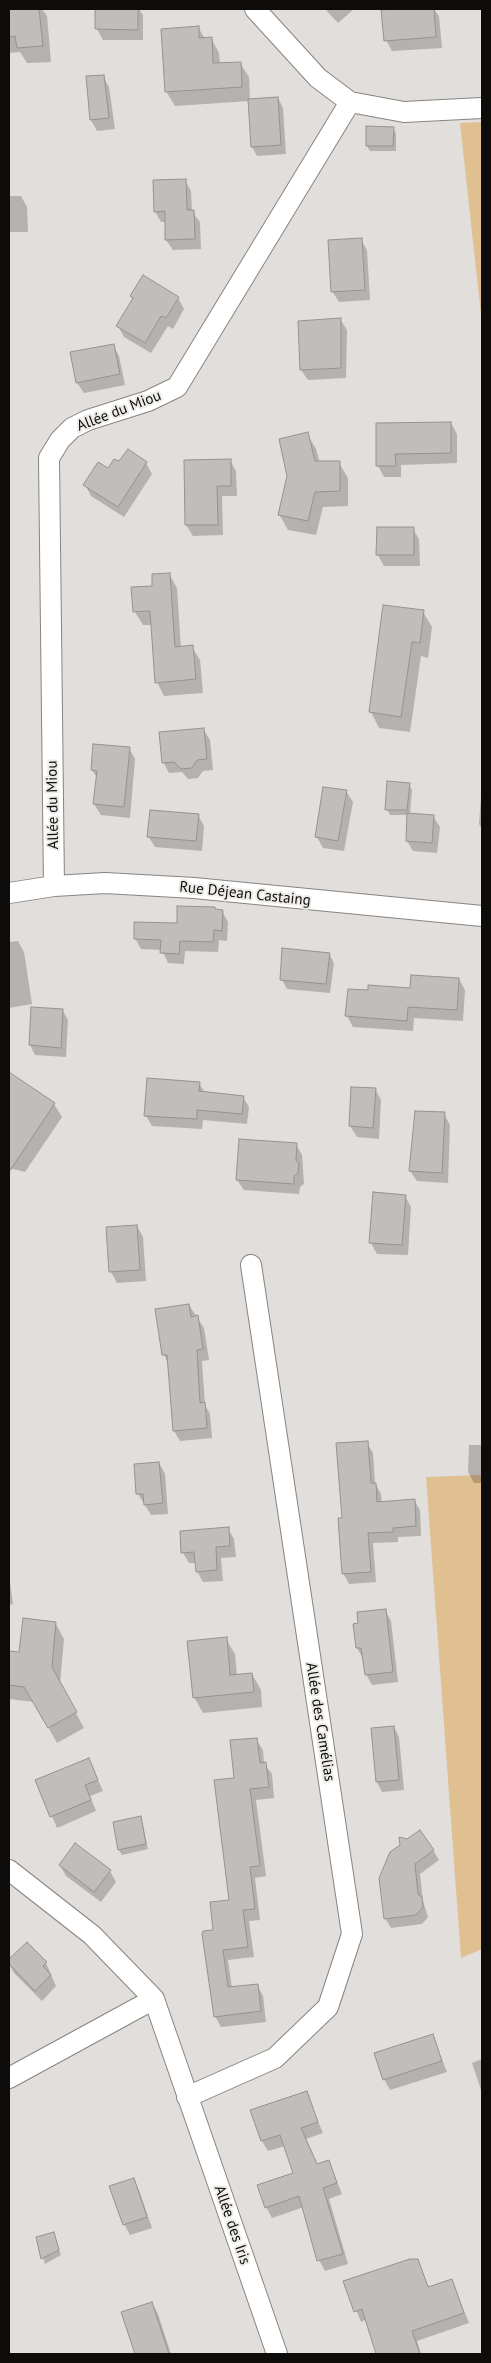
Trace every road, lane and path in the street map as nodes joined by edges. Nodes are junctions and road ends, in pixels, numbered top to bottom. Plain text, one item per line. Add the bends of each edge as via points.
1 (255, 9) edge
2 (350, 102) junction
3 (482, 108) edge
4 (54, 886) junction
5 (9, 893) edge
6 (482, 916) edge
7 (251, 1265) dead end
8 (9, 1870) edge
9 (154, 1999) junction
10 (9, 2078) edge
11 (187, 2097) junction
12 (277, 2354) edge

1 - 2 street via 318,78
2 - 3 street via 404,112
2 - 4 street, Allée du Miou via 178,387 72,428 49,458
4 - 5 street, Rue Déjean Castaing
4 - 6 street, Rue Déjean Castaing via 105,883 194,888
7 - 11 street, Allée des Camélias via 352,1934 328,2007 322,2013 275,2058
8 - 9 street via 92,1935
9 - 10 street
9 - 11 street, Allée des Iris
11 - 12 street, Allée des Iris

